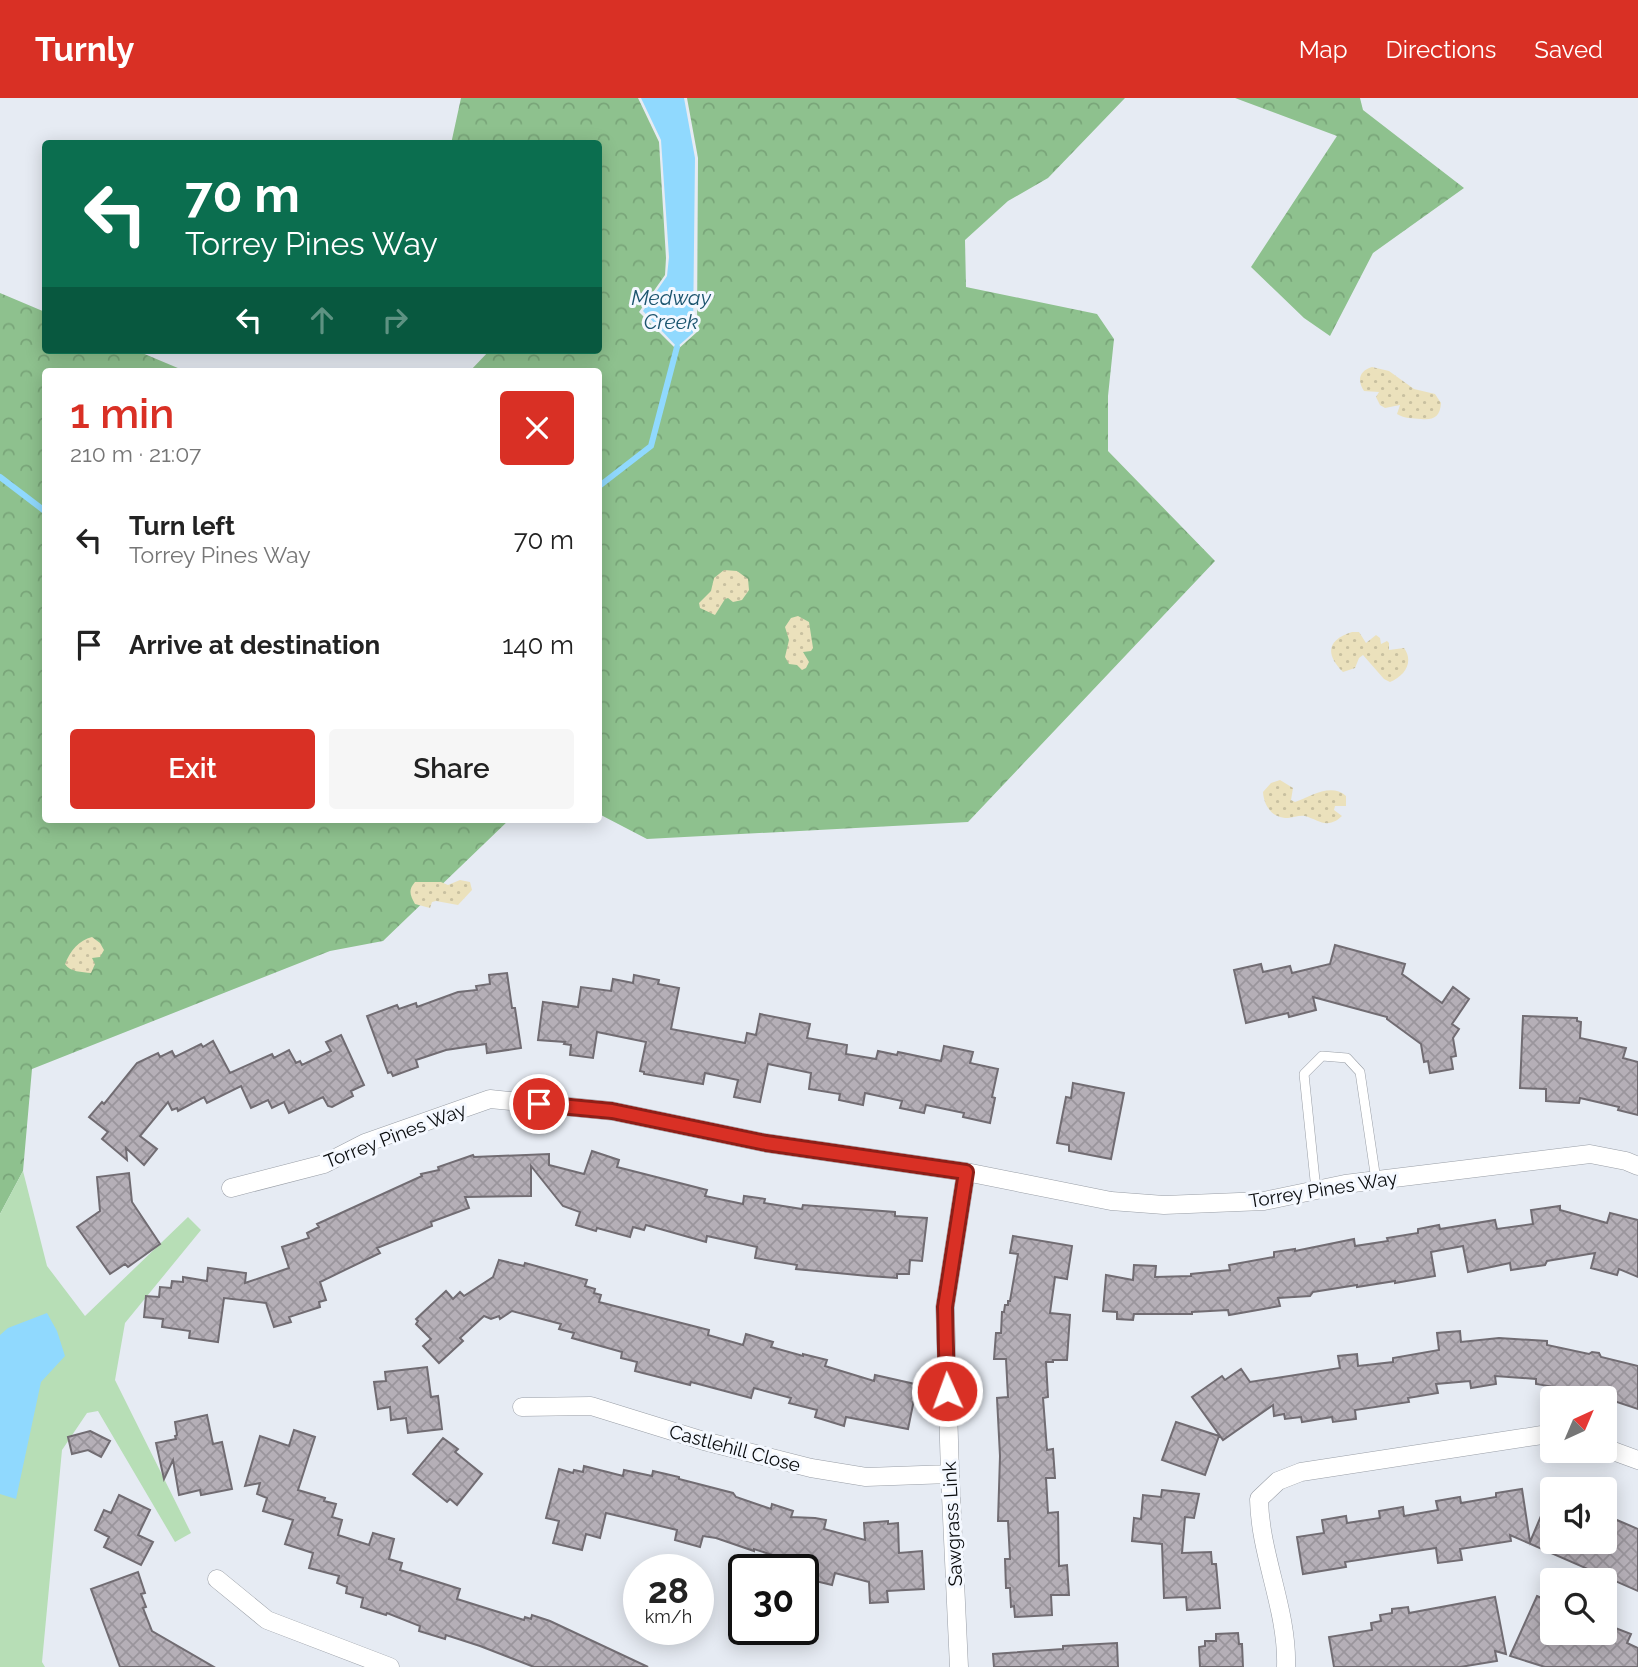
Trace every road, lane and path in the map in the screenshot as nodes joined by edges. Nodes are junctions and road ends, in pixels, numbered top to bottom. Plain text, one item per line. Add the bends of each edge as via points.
1 (1638, 1167) edge
2 (966, 1172) junction
3 (1376, 1180) junction
4 (231, 1188) dead end
5 (1316, 1190) junction
6 (522, 1406) dead end
7 (1540, 1435) edge
8 (1617, 1452) edge
9 (1638, 1460) edge
10 (950, 1474) junction
11 (217, 1579) dead end
12 (390, 1667) edge
13 (959, 1667) edge
14 (1286, 1667) edge

1 - 3 street, Torrey Pines Way via 1590,1154
2 - 4 street, Torrey Pines Way via 766,1143 612,1111 490,1099 365,1143 324,1164
2 - 5 street, Torrey Pines Way via 1111,1201 1164,1205 1264,1201
2 - 10 street, Sawgrass Link via 945,1307
3 - 5 street, Torrey Pines Way
3 - 5 lane via 1360,1072 1347,1058 1322,1056 1304,1074
6 - 10 street, Castlehill Close via 591,1406 704,1441 866,1477
7 - 14 street via 1301,1472 1278,1481 1259,1499 1259,1523 1287,1645
8 - 9 street
10 - 13 street, Sawgrass Link
11 - 12 street via 267,1620

